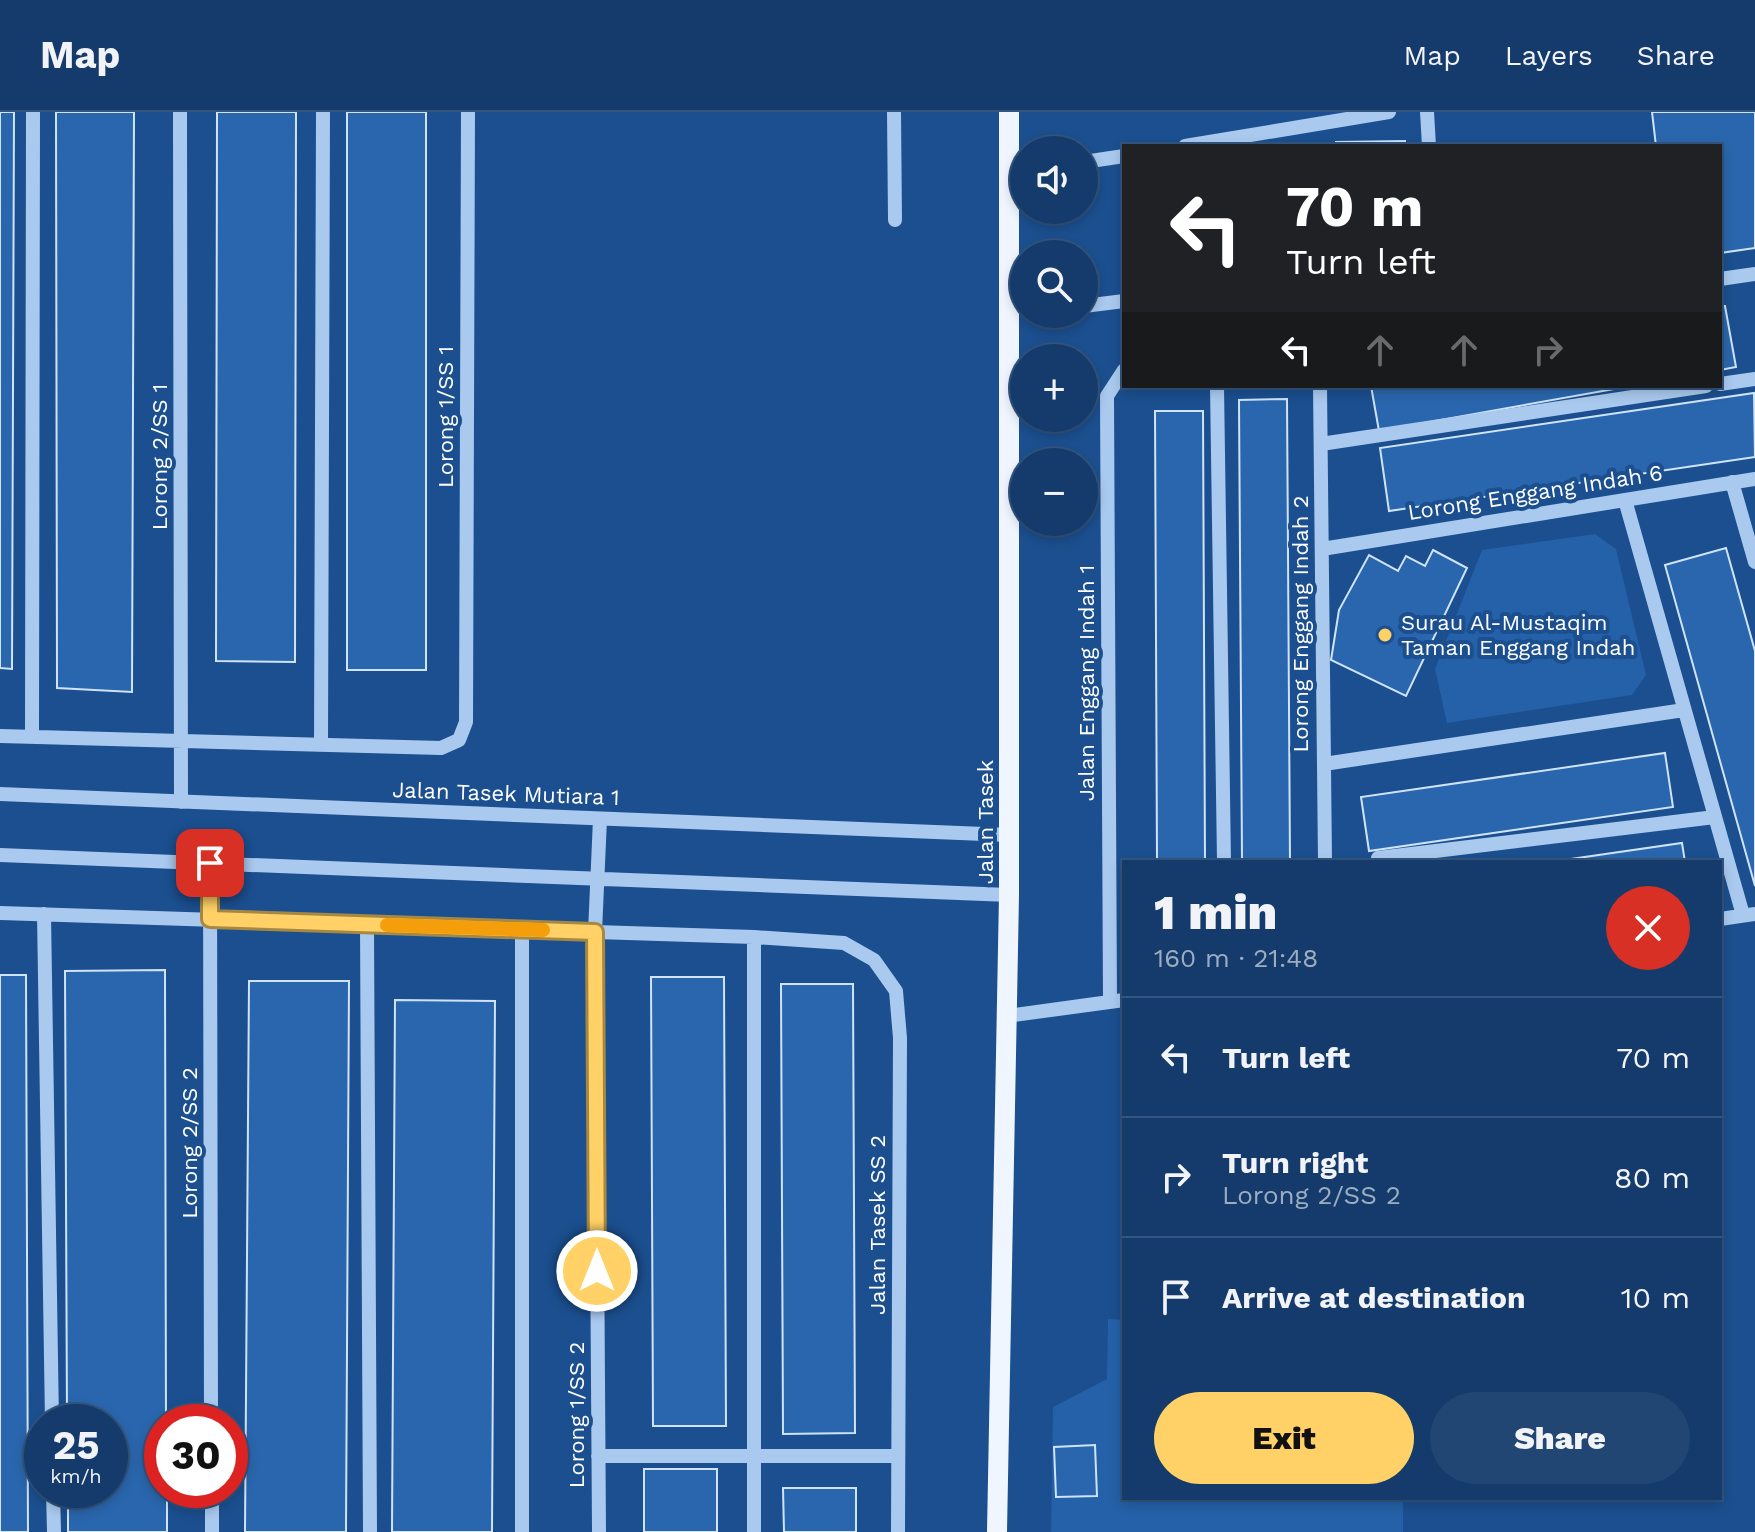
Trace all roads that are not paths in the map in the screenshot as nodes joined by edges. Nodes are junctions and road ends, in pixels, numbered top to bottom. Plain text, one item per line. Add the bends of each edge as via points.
1 (33, 112) edge
2 (180, 112) edge
3 (323, 112) edge
4 (468, 112) edge
5 (894, 112) edge
6 (1009, 112) edge
7 (1389, 112) edge
8 (1427, 112) edge
9 (1012, 136) edge
10 (1197, 144) edge
11 (1429, 144) edge
12 (1122, 156) edge
13 (1098, 160) edge
14 (895, 220) dead end
15 (1755, 274) edge
16 (1722, 279) edge
17 (1122, 301) edge
18 (1098, 304) edge
19 (1018, 328) edge
20 (1122, 373) edge
21 (1755, 379) edge
22 (1722, 384) edge
23 (1217, 388) edge
24 (1320, 388) edge
25 (1693, 388) edge
26 (1321, 444) junction
27 (1755, 479) edge
28 (1732, 482) junction
29 (1625, 500) junction
30 (1322, 549) junction
31 (1755, 562) edge
32 (1684, 710) junction
33 (0, 736) edge
34 (32, 736) junction
35 (181, 740) junction
36 (321, 744) junction
37 (1324, 764) junction
38 (0, 794) edge
39 (181, 802) junction
40 (1715, 817) junction
41 (600, 819) junction
42 (1009, 835) junction
43 (0, 855) edge
44 (1378, 858) dead end
45 (1224, 860) edge
46 (1325, 860) edge
47 (210, 863) junction
48 (597, 877) junction
49 (1009, 895) junction
50 (0, 913) edge
51 (44, 914) junction
52 (1749, 915) edge
53 (210, 919) junction
54 (1722, 919) edge
55 (367, 924) junction
56 (522, 929) junction
57 (595, 932) junction
58 (754, 937) junction
59 (1117, 1001) edge
60 (1007, 1016) junction
61 (52, 1404) edge
62 (211, 1404) edge
63 (598, 1456) junction
64 (898, 1456) junction
65 (754, 1458) junction
66 (53, 1508) edge
67 (212, 1508) edge
68 (54, 1532) edge
69 (212, 1532) edge
70 (370, 1532) edge
71 (522, 1532) edge
72 (599, 1532) edge
73 (754, 1532) edge
74 (898, 1532) edge
75 (997, 1532) edge

1 - 34 street
2 - 35 street, Lorong 2/SS 1
3 - 36 street
4 - 36 street, Lorong 1/SS 1 via 466,722 459,740 441,748
5 - 14 street
6 - 9 main road, Jalan Tasek
7 - 10 street
8 - 11 street
12 - 13 street
15 - 16 street
17 - 18 street
19 - 42 main road, Jalan Tasek
20 - 59 street, Jalan Enggang Indah 1 via 1107,396
21 - 22 street
23 - 45 street
24 - 26 street, Lorong Enggang Indah 2
25 - 26 street
26 - 30 street, Lorong Enggang Indah 2
27 - 28 street, Lorong Enggang Indah 6
28 - 29 street, Lorong Enggang Indah 6
28 - 31 street
29 - 30 street, Lorong Enggang Indah 6
29 - 32 street
30 - 37 street, Lorong Enggang Indah 2
32 - 37 street
32 - 40 street
33 - 34 street
34 - 35 street
35 - 36 street
35 - 39 street, Lorong 2/SS 1
37 - 46 street, Lorong Enggang Indah 2
38 - 39 street, Jalan Tasek Mutiara 1
39 - 41 street, Jalan Tasek Mutiara 1
40 - 44 street
40 - 52 street
41 - 42 street, Jalan Tasek Mutiara 1
41 - 48 street, Lorong 1/SS 2
42 - 49 main road, Jalan Tasek
43 - 47 street
47 - 48 street
47 - 53 street, Lorong 2/SS 2
48 - 49 street
48 - 57 street, Lorong 1/SS 2
49 - 60 main road, Jalan Tasek
50 - 51 street
51 - 53 street
51 - 61 street
52 - 54 street
53 - 55 street
53 - 62 street, Lorong 2/SS 2
55 - 56 street
55 - 70 street
56 - 57 street
56 - 71 street
57 - 58 street
57 - 63 street, Lorong 1/SS 2
58 - 64 street, Jalan Tasek SS 2 via 844,943 874,960 896,991
58 - 65 street
59 - 60 street
60 - 75 main road, Jalan Tasek
63 - 65 street
63 - 72 street, Lorong 1/SS 2
64 - 65 street
64 - 74 street, Jalan Tasek SS 2
65 - 73 street
66 - 68 street
67 - 69 street

